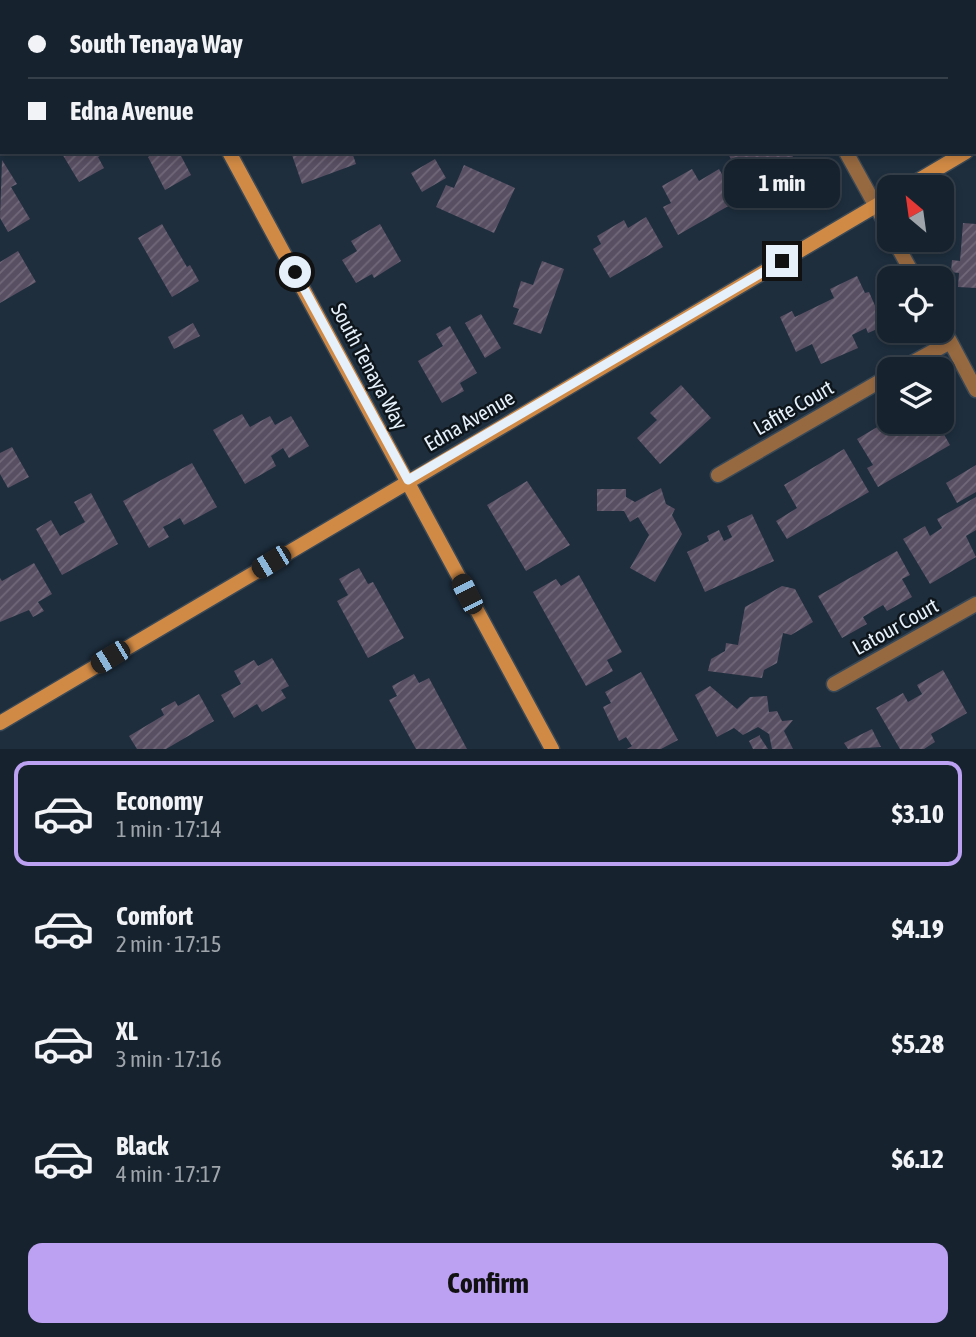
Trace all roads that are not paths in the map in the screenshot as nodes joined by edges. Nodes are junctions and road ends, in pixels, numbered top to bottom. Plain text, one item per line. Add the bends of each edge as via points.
1 (230, 154) edge
2 (847, 154) edge
3 (963, 154) edge
4 (928, 175) edge
5 (876, 206) joint
6 (948, 343) edge
7 (951, 343) edge
8 (923, 357) edge
9 (877, 383) edge
10 (976, 390) edge
11 (718, 475) dead end
12 (408, 480) junction
13 (976, 604) edge
14 (834, 684) dead end
15 (0, 723) edge
16 (552, 749) edge

1 - 12 street, South Tenaya Way
2 - 5 street
3 - 4 street
5 - 12 street, Edna Avenue
6 - 8 street
7 - 10 street
9 - 11 street, Lafite Court
12 - 15 street, Edna Avenue
12 - 16 street, South Tenaya Way
13 - 14 street, Latour Court

